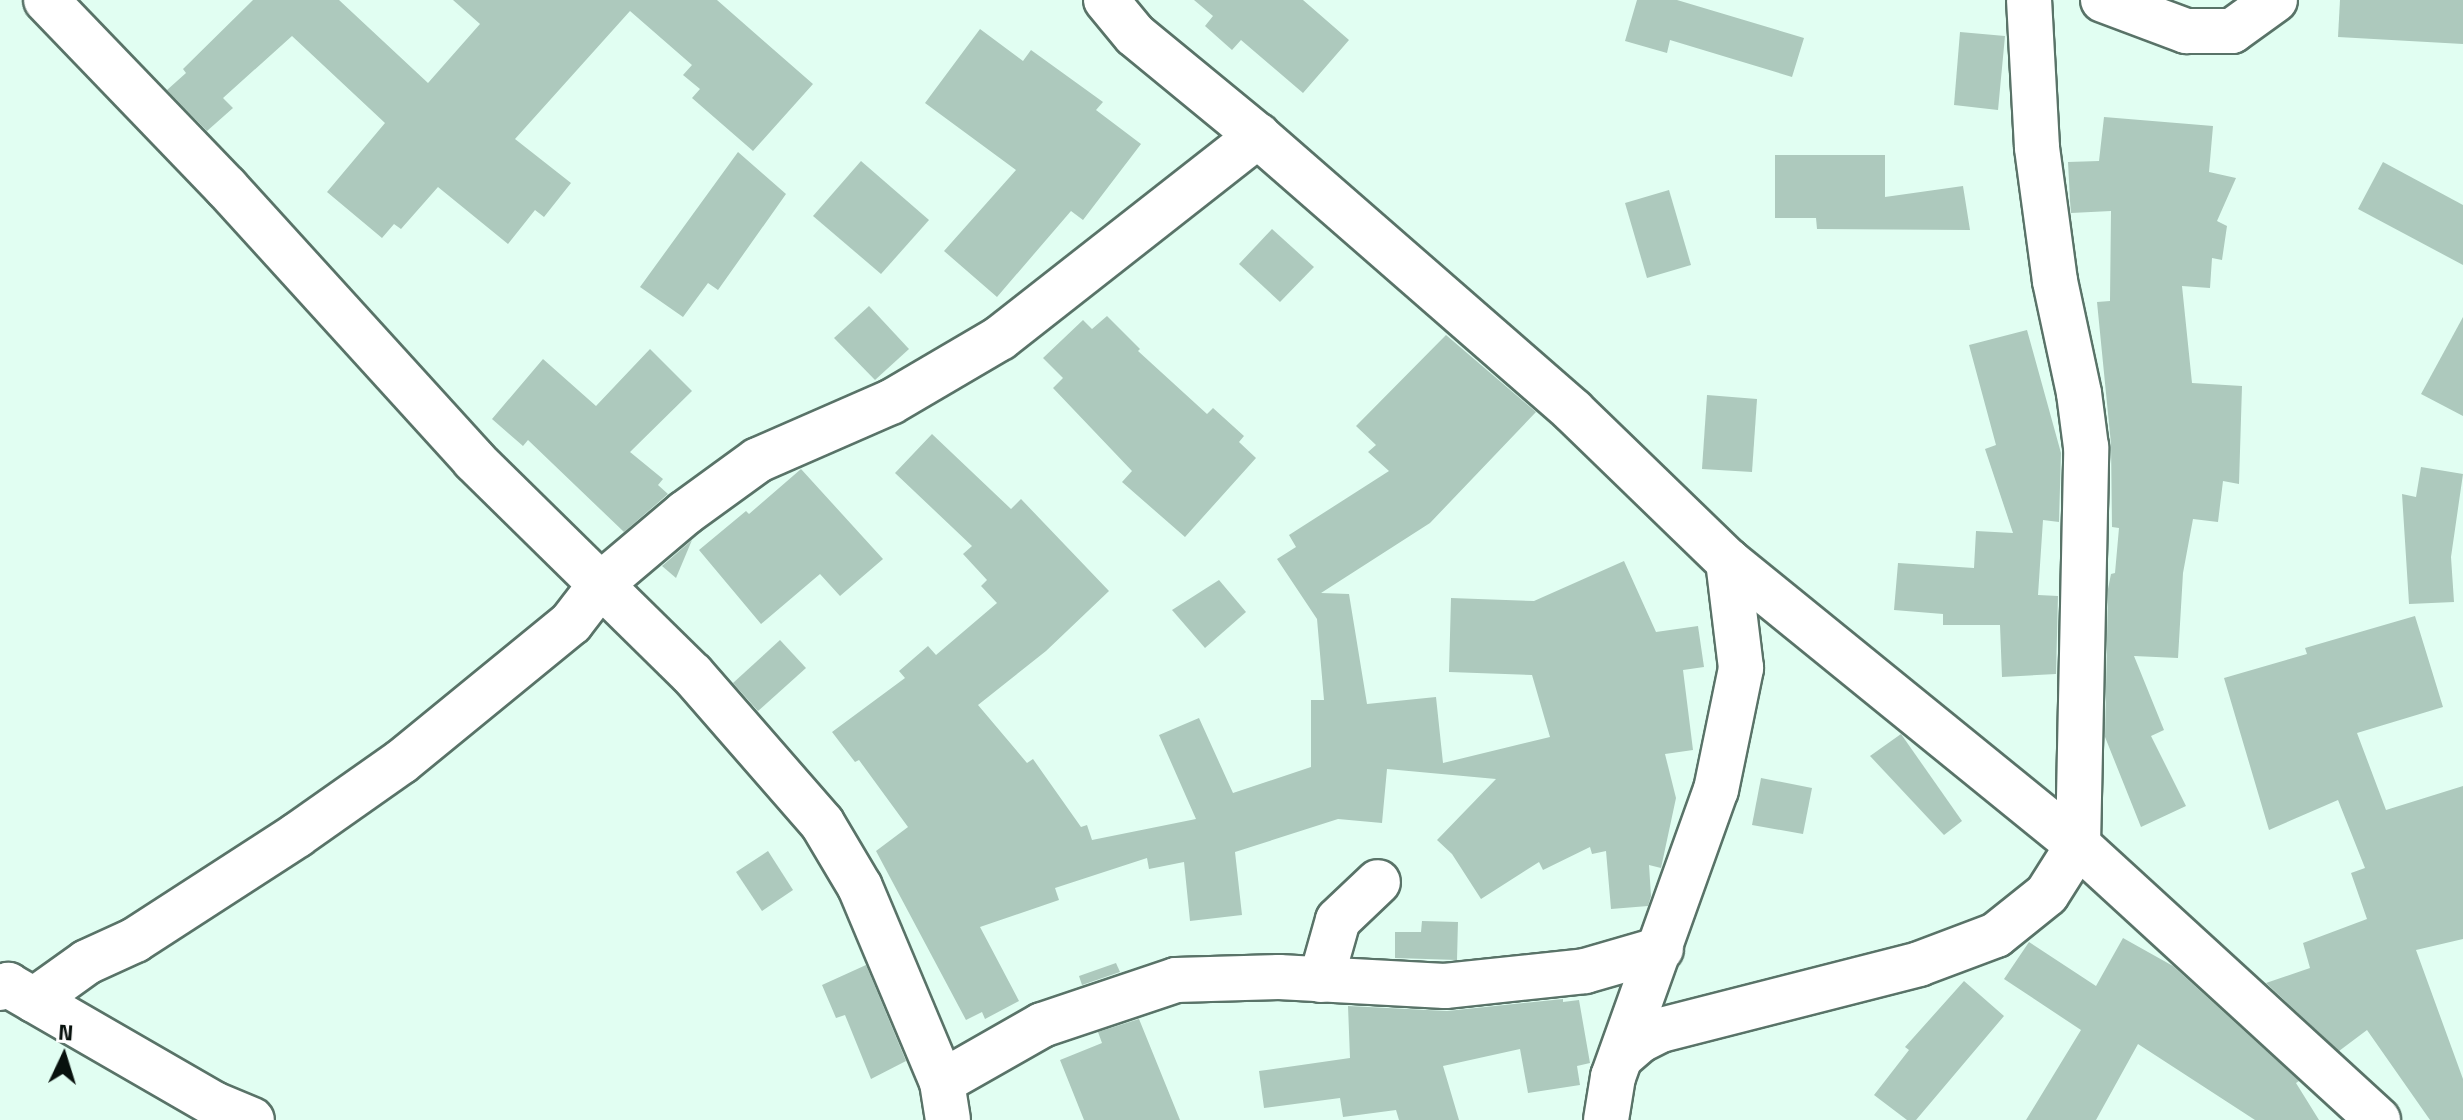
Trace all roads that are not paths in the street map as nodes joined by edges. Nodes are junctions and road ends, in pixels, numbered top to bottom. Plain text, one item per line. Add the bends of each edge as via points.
1 (46, 0) edge
2 (1106, 0) edge
3 (2029, 0) edge
4 (2056, 0) edge
5 (2103, 0) edge
6 (2275, 0) edge
7 (2032, 77) junction
8 (1258, 136) junction
9 (1728, 561) junction
10 (601, 584) junction
11 (2078, 845) junction
12 (1378, 882) dead end
13 (1661, 949) junction
14 (1321, 980) junction
15 (17, 994) edge
16 (1622, 1056) junction
17 (945, 1101) edge
18 (252, 1120) edge
19 (1606, 1120) edge
20 (2378, 1120) edge

1 - 10 street via 226,187 474,460
2 - 8 street via 1135,35
3 - 7 street
4 - 7 street
5 - 6 street via 2186,31 2232,31
7 - 11 street via 2055,281 2086,447
8 - 9 street via 1573,411
8 - 10 street via 1000,338 891,402 758,460
9 - 11 street
9 - 13 street via 1741,668 1716,790
10 - 15 street via 571,623 401,762 135,940
10 - 17 street via 692,674 822,823 860,887
11 - 16 street via 2047,894 1996,935 1919,964 1661,1030
11 - 20 street
12 - 14 street via 1338,920
13 - 14 street via 1585,971 1445,986
13 - 16 street
14 - 17 street via 1176,980 1042,1025
15 - 18 street
16 - 19 street

